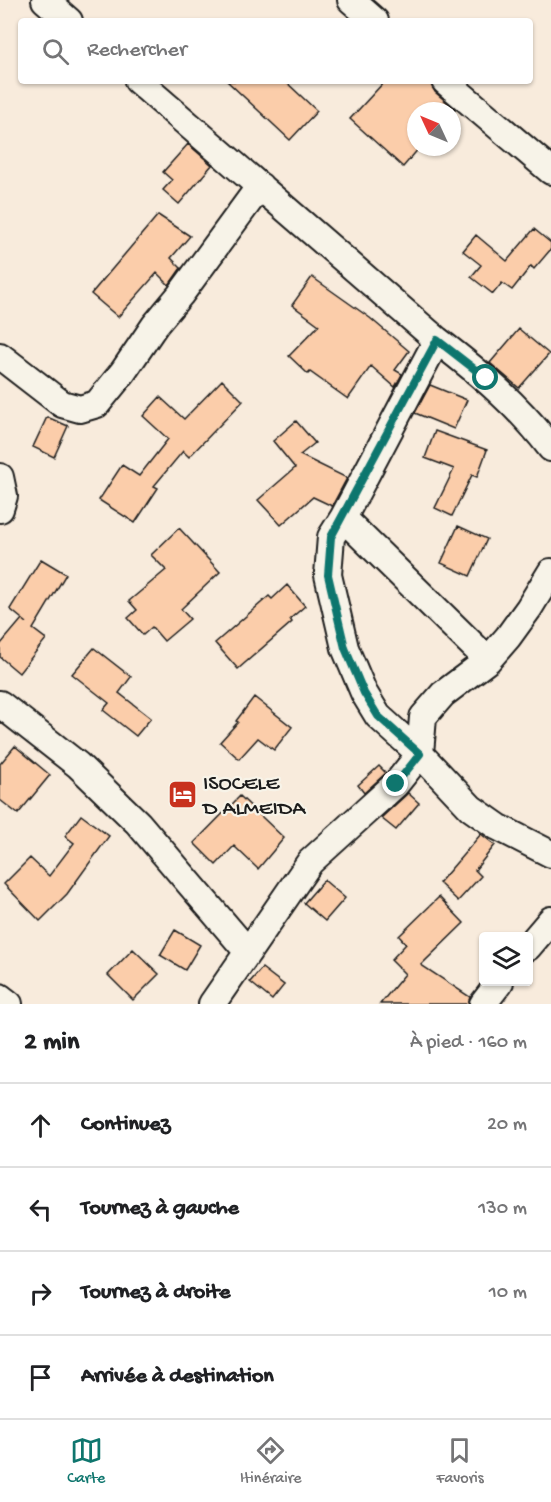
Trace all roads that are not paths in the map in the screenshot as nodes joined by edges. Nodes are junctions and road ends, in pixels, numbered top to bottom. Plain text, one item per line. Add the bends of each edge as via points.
1 (45, 0) edge
2 (351, 0) edge
3 (66, 18) edge
4 (372, 18) edge
5 (141, 84) edge
6 (450, 84) edge
7 (551, 171) edge
8 (260, 186) junction
9 (437, 340) junction
10 (0, 356) edge
11 (551, 448) edge
12 (0, 477) edge
13 (0, 509) edge
14 (343, 518) junction
15 (551, 572) edge
16 (488, 660) junction
17 (0, 704) edge
18 (420, 754) junction
19 (551, 854) edge
20 (551, 920) edge
21 (533, 941) edge
22 (248, 952) junction
23 (496, 986) edge
24 (0, 997) edge
25 (9, 1004) edge
26 (212, 1004) edge
27 (483, 1004) edge

1 - 3 street
2 - 4 street
5 - 8 street
6 - 7 street
8 - 9 street
8 - 10 street via 97,404 80,409 62,404
9 - 11 street via 486,378
9 - 14 street
12 - 13 street via 4,496
14 - 16 street
14 - 18 street via 331,537 328,575 345,648 378,716
15 - 16 street via 514,630
16 - 18 street via 443,694 423,717
17 - 22 street via 78,765 138,823
18 - 19 street via 471,808 498,827
18 - 22 street via 396,784 310,862
20 - 21 street
22 - 26 street
23 - 27 street
24 - 25 street

